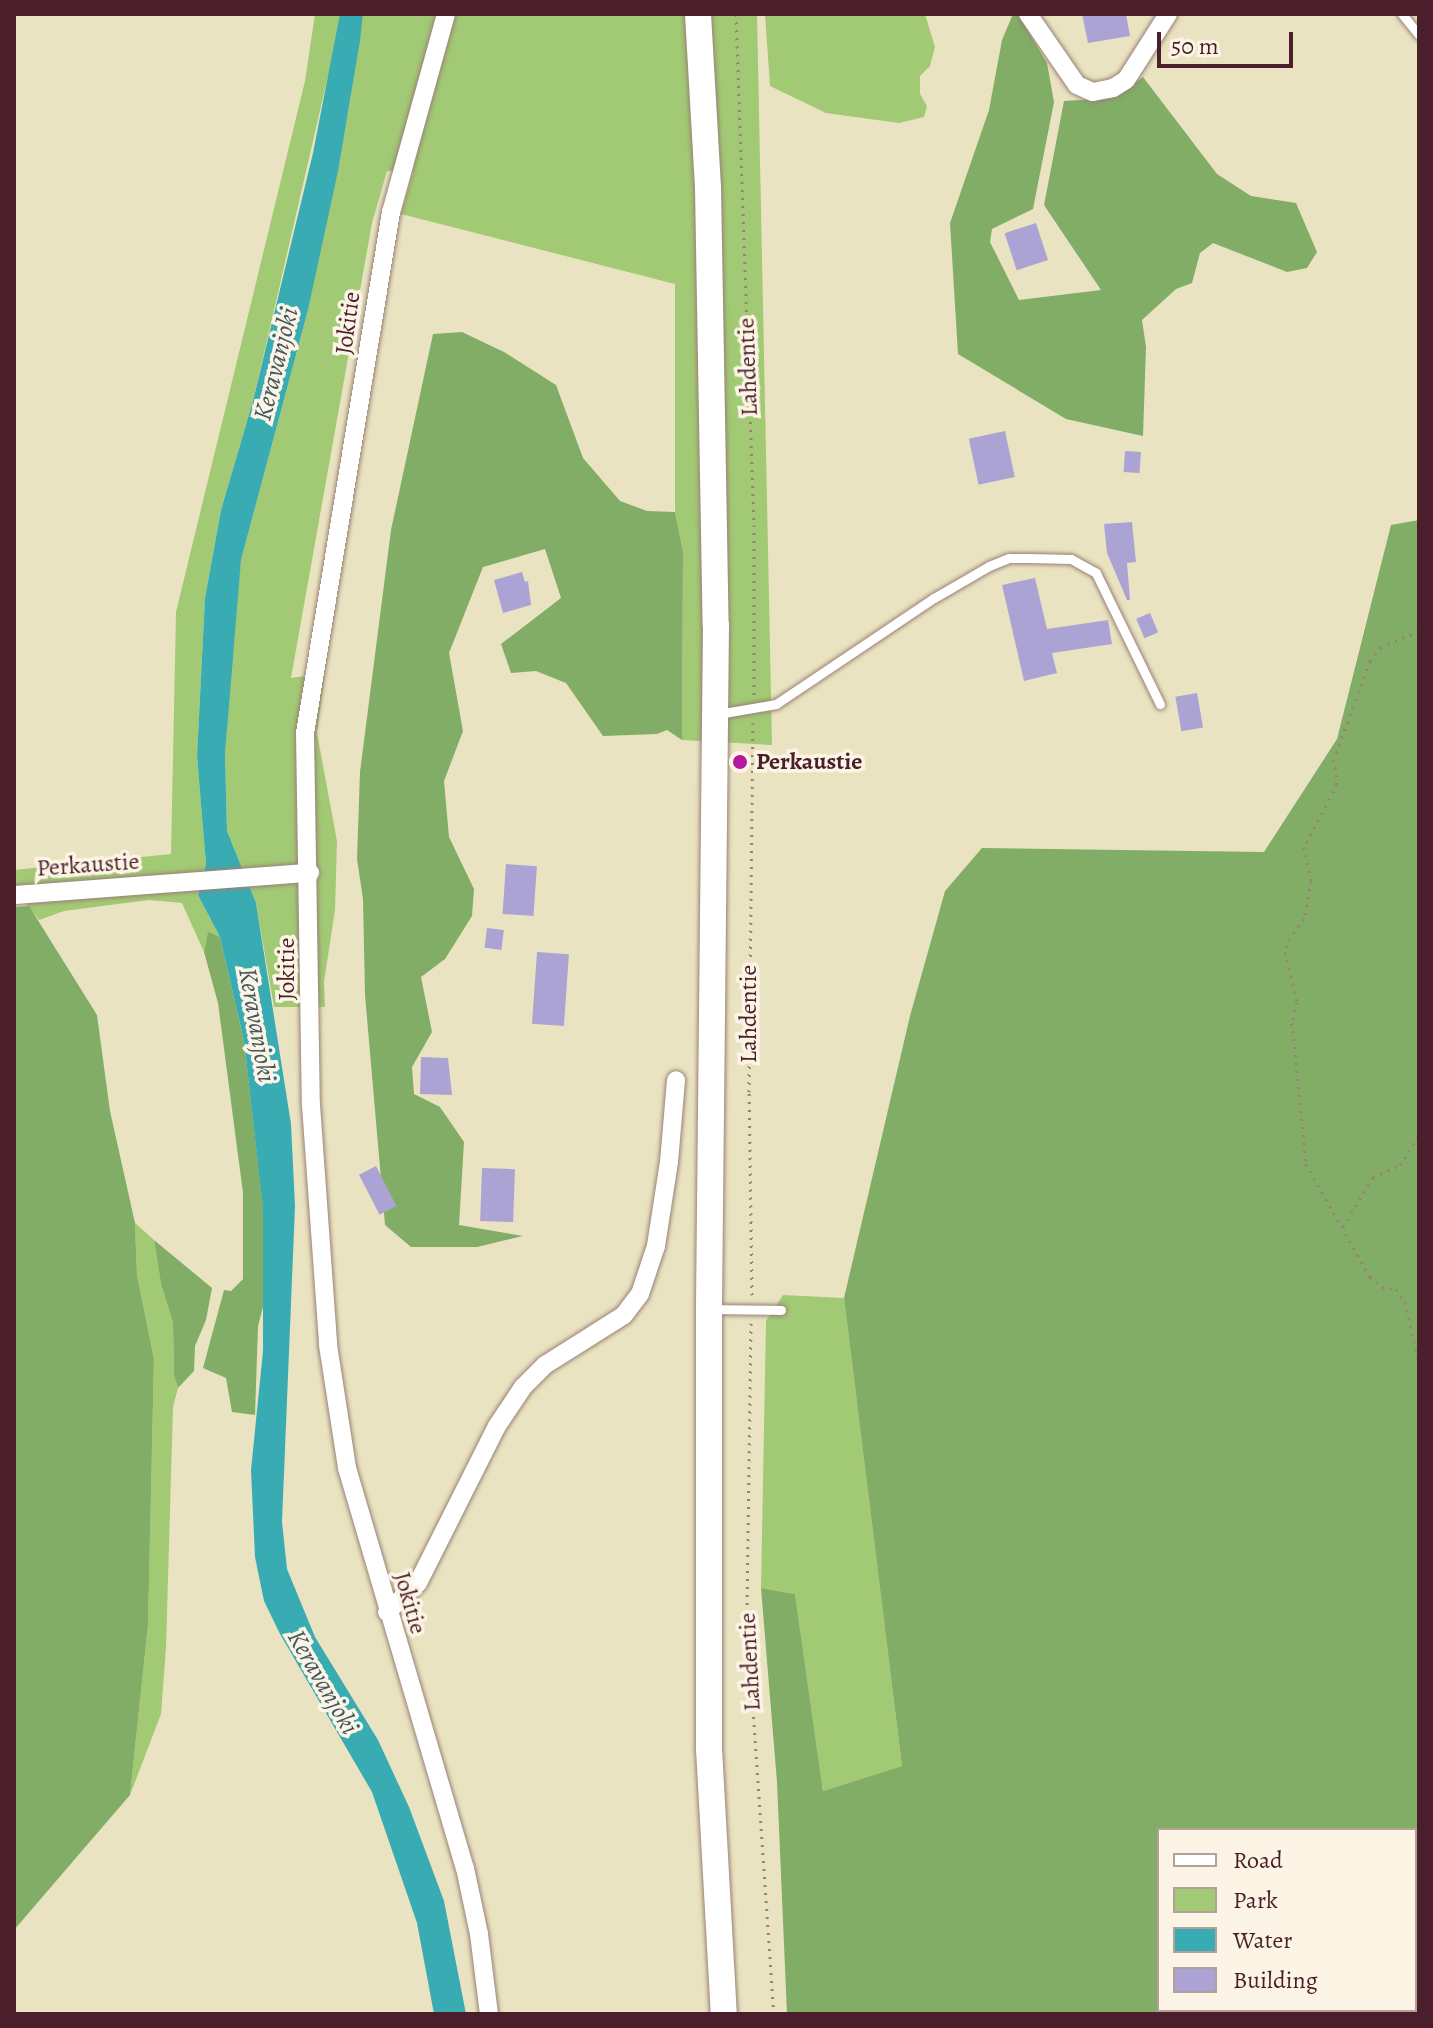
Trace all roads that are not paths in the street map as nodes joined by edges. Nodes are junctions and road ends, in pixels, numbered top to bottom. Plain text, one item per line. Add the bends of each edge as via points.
1 (446, 14) edge
2 (698, 14) edge
3 (1028, 14) edge
4 (1168, 14) edge
5 (1402, 14) edge
6 (1419, 35) edge
7 (1160, 704) dead end
8 (714, 715) junction
9 (310, 873) junction
10 (14, 895) edge
11 (676, 1080) dead end
12 (709, 1308) junction
13 (781, 1310) dead end
14 (387, 1612) junction
15 (489, 2014) edge
16 (724, 2014) edge

1 - 9 street, Jokitie via 391,212 310,696 305,733
2 - 8 main road, Lahdentie via 708,203
3 - 4 street via 1077,85 1093,92 1126,80
5 - 6 lane
7 - 8 lane via 1096,573 1071,559 1009,558 934,598 776,704
8 - 12 main road, Lahdentie
9 - 10 street, Perkaustie
9 - 14 street, Jokitie via 311,1105 328,1345 347,1468
11 - 14 street via 656,1246 640,1294 624,1315 545,1365 523,1387 497,1426 418,1583
12 - 13 lane
12 - 16 main road, Lahdentie via 709,1749
14 - 15 street, Jokitie via 465,1868

